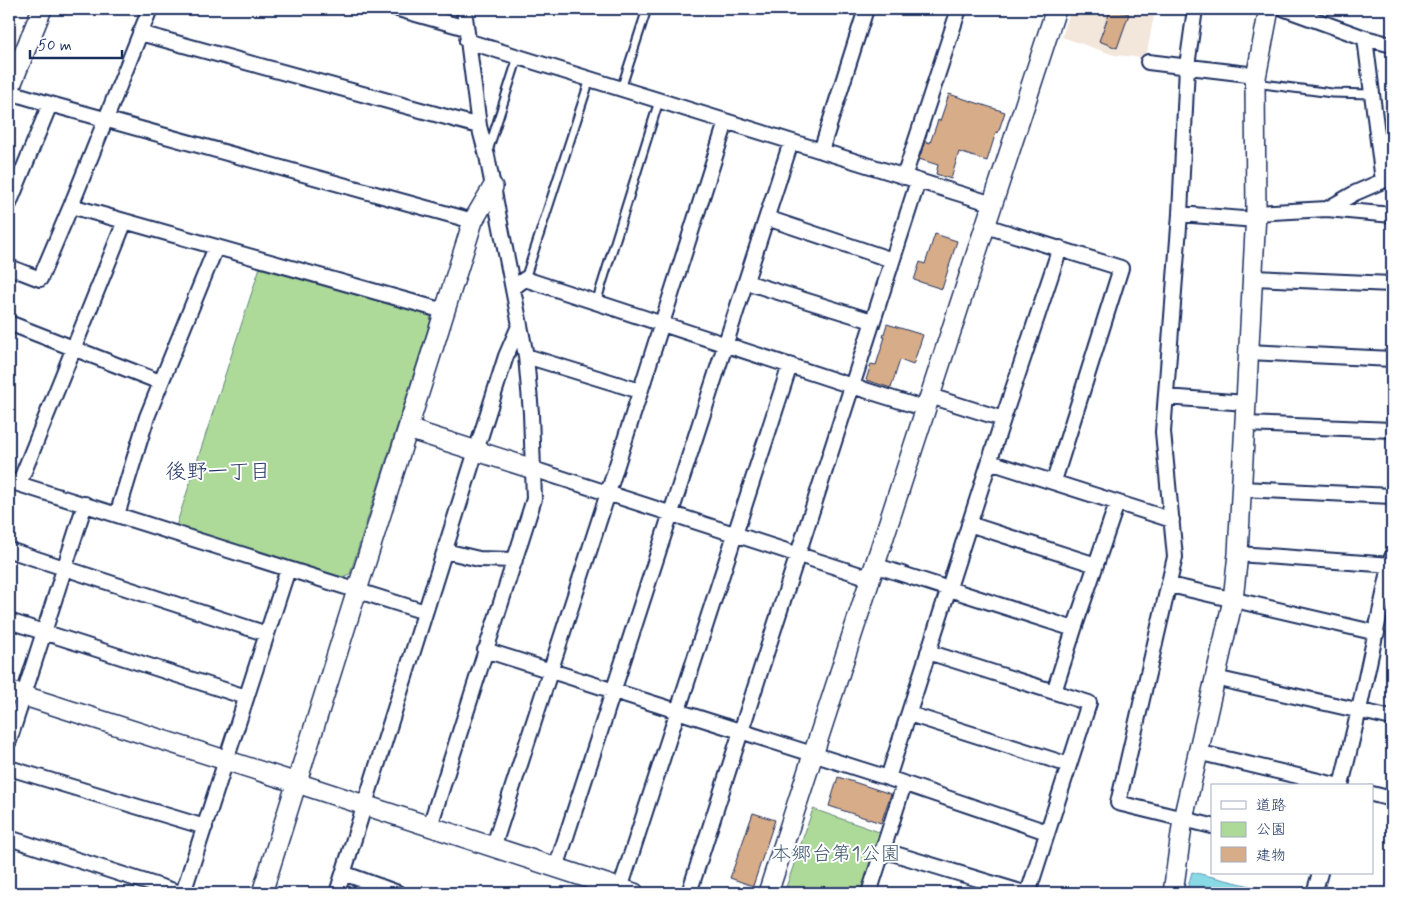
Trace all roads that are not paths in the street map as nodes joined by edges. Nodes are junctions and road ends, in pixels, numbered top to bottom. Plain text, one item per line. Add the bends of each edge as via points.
1 (42, 9) edge
2 (150, 9) edge
3 (398, 9) edge
4 (464, 9) edge
5 (646, 9) edge
6 (866, 9) edge
7 (959, 9) edge
8 (1056, 9) edge
9 (1195, 9) edge
10 (1269, 9) edge
11 (1285, 9) edge
12 (140, 33) junction
13 (466, 35) junction
14 (1365, 38) junction
15 (1392, 46) edge
16 (518, 57) junction
17 (1148, 62) dead end
18 (1187, 66) junction
19 (1255, 78) junction
20 (590, 80) junction
21 (621, 89) junction
22 (9, 91) edge
23 (1372, 94) junction
24 (659, 101) junction
25 (50, 104) junction
26 (106, 119) junction
27 (726, 122) junction
28 (479, 126) junction
29 (791, 142) junction
30 (821, 151) junction
31 (486, 156) junction
32 (904, 177) junction
33 (1387, 179) edge
34 (918, 181) junction
35 (493, 187) junction
36 (9, 204) edge
37 (993, 204) junction
38 (71, 206) junction
39 (1327, 209) junction
40 (1180, 214) junction
41 (1392, 215) edge
42 (1256, 216) junction
43 (767, 218) junction
44 (473, 221) junction
45 (125, 222) junction
46 (986, 226) junction
47 (216, 247) junction
48 (1060, 248) junction
49 (892, 260) junction
50 (9, 267) edge
51 (1253, 278) junction
52 (525, 279) junction
53 (746, 282) junction
54 (1392, 284) edge
55 (513, 288) junction
56 (596, 303) junction
57 (444, 311) junction
58 (872, 321) junction
59 (9, 323) edge
60 (661, 324) junction
61 (519, 326) junction
62 (726, 344) junction
63 (74, 348) junction
64 (1249, 352) junction
65 (526, 356) junction
66 (1392, 359) edge
67 (790, 365) junction
68 (160, 382) junction
69 (852, 386) junction
70 (640, 391) junction
71 (1166, 397) junction
72 (928, 402) junction
73 (1246, 403) junction
74 (1003, 419) junction
75 (1245, 424) junction
76 (408, 430) junction
77 (1392, 430) edge
78 (476, 451) junction
79 (990, 462) junction
80 (533, 469) junction
81 (1054, 481) junction
82 (14, 483) edge
83 (1241, 489) junction
84 (608, 493) junction
85 (1392, 496) edge
86 (1118, 503) junction
87 (84, 504) junction
88 (117, 514) junction
89 (671, 514) junction
90 (1172, 520) junction
91 (969, 524) junction
92 (736, 535) junction
93 (9, 550) edge
94 (445, 551) junction
95 (1238, 554) junction
96 (798, 555) junction
97 (515, 560) junction
98 (1392, 563) edge
99 (1096, 564) junction
100 (64, 568) junction
101 (288, 568) junction
102 (872, 572) junction
103 (1170, 585) junction
104 (948, 588) junction
105 (358, 590) junction
106 (1233, 600) junction
107 (425, 612) junction
108 (9, 621) edge
109 (1074, 629) junction
110 (44, 632) junction
111 (1376, 633) junction
112 (266, 634) junction
113 (485, 650) junction
114 (928, 652) junction
115 (550, 671) junction
116 (1215, 678) junction
117 (613, 691) junction
118 (1054, 692) junction
119 (16, 694) edge
120 (246, 697) junction
121 (1359, 710) junction
122 (678, 712) junction
123 (908, 714) junction
124 (1392, 718) edge
125 (741, 732) junction
126 (9, 741) edge
127 (1197, 752) junction
128 (813, 755) junction
129 (226, 760) junction
130 (1069, 766) junction
131 (9, 768) edge
132 (888, 778) junction
133 (297, 783) junction
134 (904, 784) junction
135 (1333, 784) edge
136 (1341, 784) edge
137 (1374, 794) edge
138 (1392, 799) edge
139 (364, 806) junction
140 (1183, 819) junction
141 (430, 826) junction
142 (1211, 826) edge
143 (204, 827) junction
144 (1047, 832) junction
145 (9, 838) edge
146 (493, 848) junction
147 (882, 850) junction
148 (556, 868) junction
149 (343, 874) junction
150 (1320, 874) edge
151 (627, 891) edge
152 (182, 893) edge
153 (262, 893) edge
154 (337, 893) edge
155 (398, 893) edge
156 (688, 893) edge
157 (768, 893) edge
158 (868, 893) edge
159 (1026, 893) edge
160 (1173, 893) edge
161 (1314, 893) edge

1 - 22 street
2 - 12 street
3 - 13 street
4 - 13 street
5 - 21 lane
6 - 30 street
7 - 32 street
8 - 37 street
9 - 18 street
10 - 19 street
11 - 14 street
12 - 26 street
12 - 28 street
13 - 16 street
13 - 28 street
14 - 15 street
14 - 23 street
16 - 20 street
16 - 31 lane
17 - 18 street
18 - 19 street
18 - 40 street
19 - 23 lane via 1332,93
19 - 42 street
20 - 21 street
20 - 52 lane
21 - 24 street
22 - 25 street
23 - 33 street
24 - 27 street
24 - 56 lane
25 - 26 street
25 - 36 street
26 - 38 street
26 - 44 street
27 - 29 street
27 - 60 street
28 - 31 street
29 - 30 street
29 - 43 street
30 - 32 street
31 - 35 street
32 - 34 street
33 - 39 street
34 - 37 street
34 - 49 street
35 - 44 street
35 - 55 street
37 - 46 street
38 - 45 street
38 - 50 street via 40,279
39 - 41 street
39 - 42 street
40 - 42 street
40 - 71 street
42 - 51 street
43 - 49 street
43 - 53 street
44 - 57 street
45 - 47 street
45 - 63 street
46 - 48 street
46 - 72 street
47 - 57 street
47 - 68 street
48 - 74 street
48 - 81 street via 1121,268
49 - 58 street
51 - 54 street
51 - 64 street
52 - 55 street
52 - 56 street
53 - 58 street
53 - 62 street
55 - 61 street
56 - 60 street
57 - 76 street
58 - 69 street
59 - 63 street
60 - 62 street
60 - 70 street
61 - 65 street
61 - 78 street via 506,356
62 - 67 street
62 - 89 street
63 - 68 street
63 - 82 street
64 - 66 street
64 - 73 street
65 - 70 street
65 - 80 street
67 - 69 street
67 - 92 street
68 - 88 street via 146,416
69 - 72 street
69 - 96 street
70 - 84 street
71 - 73 street
71 - 90 street via 1163,432
72 - 74 street
72 - 102 street
73 - 75 street
74 - 79 street
75 - 77 street
75 - 83 street
76 - 78 street
76 - 105 street
78 - 80 street
78 - 94 street
79 - 81 street
79 - 91 street
80 - 84 street
80 - 97 street via 534,499
81 - 86 street
82 - 87 street
83 - 85 street
83 - 95 street
84 - 89 street
84 - 115 street
86 - 90 street
86 - 99 street
87 - 88 street
87 - 100 street
88 - 101 street
89 - 92 street
89 - 117 street
90 - 103 street via 1175,556
91 - 99 street
91 - 104 street
92 - 96 street
92 - 122 street
93 - 100 street
94 - 97 street via 479,558
94 - 107 street
95 - 98 street
95 - 106 street
96 - 102 street
96 - 125 street
97 - 113 street
98 - 111 street
99 - 109 street
100 - 110 street
100 - 112 street
101 - 105 street
101 - 112 street
102 - 104 street
102 - 128 street
103 - 106 street
103 - 140 street via 1118,803
104 - 109 street
104 - 114 street
105 - 107 street
105 - 133 street
106 - 111 street
106 - 116 street
107 - 139 street
108 - 110 street
109 - 118 street
110 - 119 street
110 - 120 street
111 - 121 street
112 - 120 street
113 - 115 street
113 - 141 street
114 - 118 street
114 - 123 street
115 - 117 street
115 - 146 street
116 - 121 street
116 - 127 street
117 - 122 street
117 - 148 street
118 - 130 street via 1089,703
119 - 126 street
119 - 129 street
120 - 129 street
121 - 124 street
121 - 136 street
122 - 125 street
122 - 151 street
123 - 130 street
123 - 132 street
125 - 128 street
125 - 156 street
127 - 135 street
127 - 140 street
128 - 132 street
128 - 157 street
129 - 133 street
129 - 143 street
130 - 144 street
131 - 143 street
132 - 134 street
133 - 139 street
133 - 153 street
134 - 144 street
134 - 147 street
137 - 138 street
139 - 141 street
139 - 149 street
140 - 142 street
140 - 160 street
141 - 146 street
143 - 152 street
144 - 159 street
145 - 152 street
146 - 148 street
147 - 158 street
147 - 159 street
148 - 151 street
149 - 154 street
149 - 155 street
150 - 161 street

